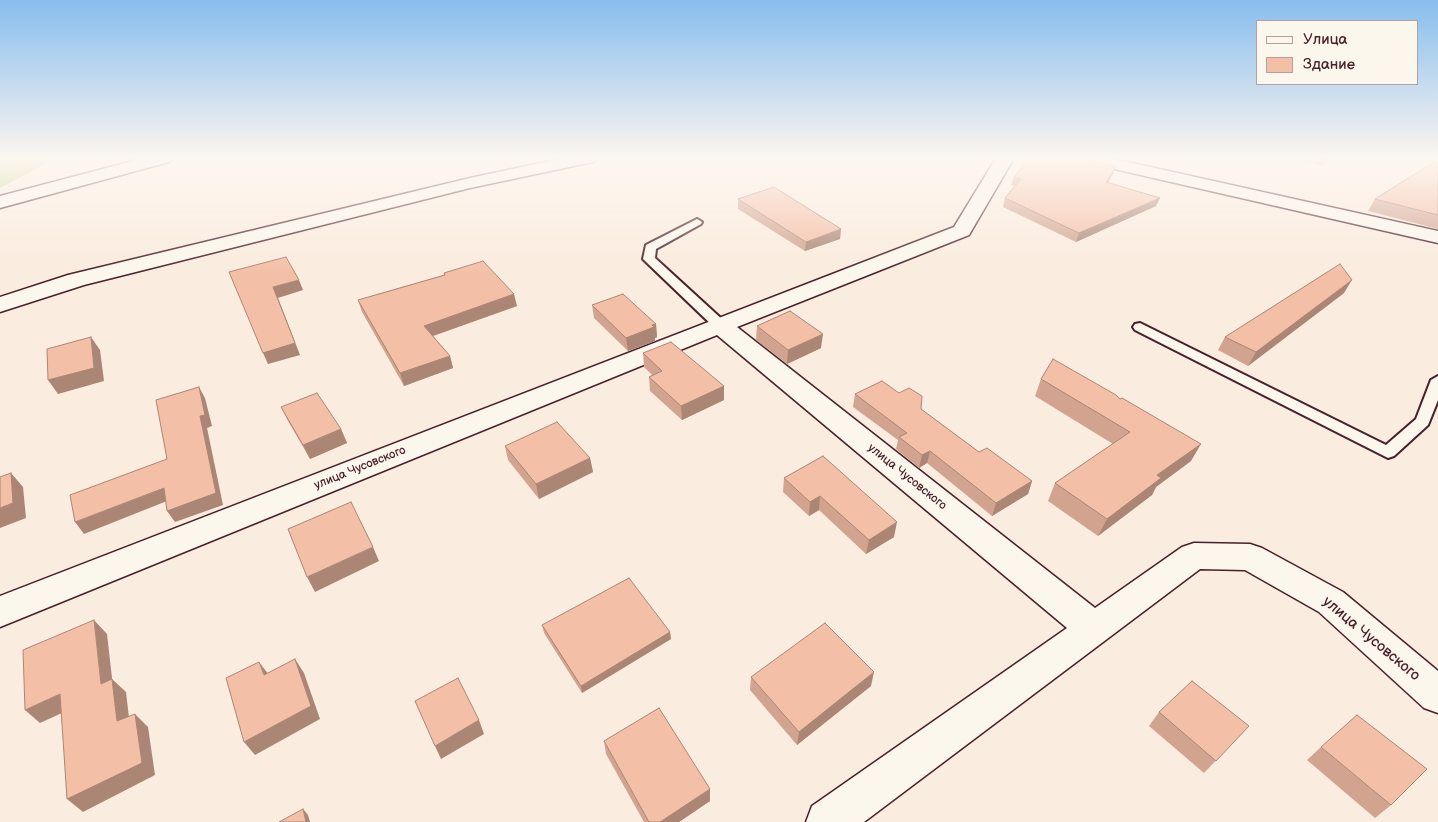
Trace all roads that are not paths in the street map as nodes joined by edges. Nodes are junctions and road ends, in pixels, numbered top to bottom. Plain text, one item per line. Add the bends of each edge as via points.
1 (23, 196) edge
2 (419, 196) edge
3 (982, 196) edge
4 (1258, 196) edge
5 (0, 202) edge
6 (697, 222) dead end
7 (1438, 237) edge
8 (0, 305) edge
9 (720, 325) junction
10 (1140, 327) dead end
11 (1438, 380) edge
12 (0, 612) edge
13 (1094, 629) junction
14 (1438, 695) edge
15 (828, 822) edge

1 - 5 street
2 - 8 street via 76,280
3 - 9 street, улица Чусовского via 962,231
4 - 7 street
6 - 9 lane via 650,246 649,259
9 - 12 street, улица Чусовского
9 - 13 street, улица Чусовского
10 - 11 lane via 1388,452 1423,420
13 - 14 street, улица Чусовского via 1194,556 1250,557 1331,602
13 - 15 street, улица Чусовского

